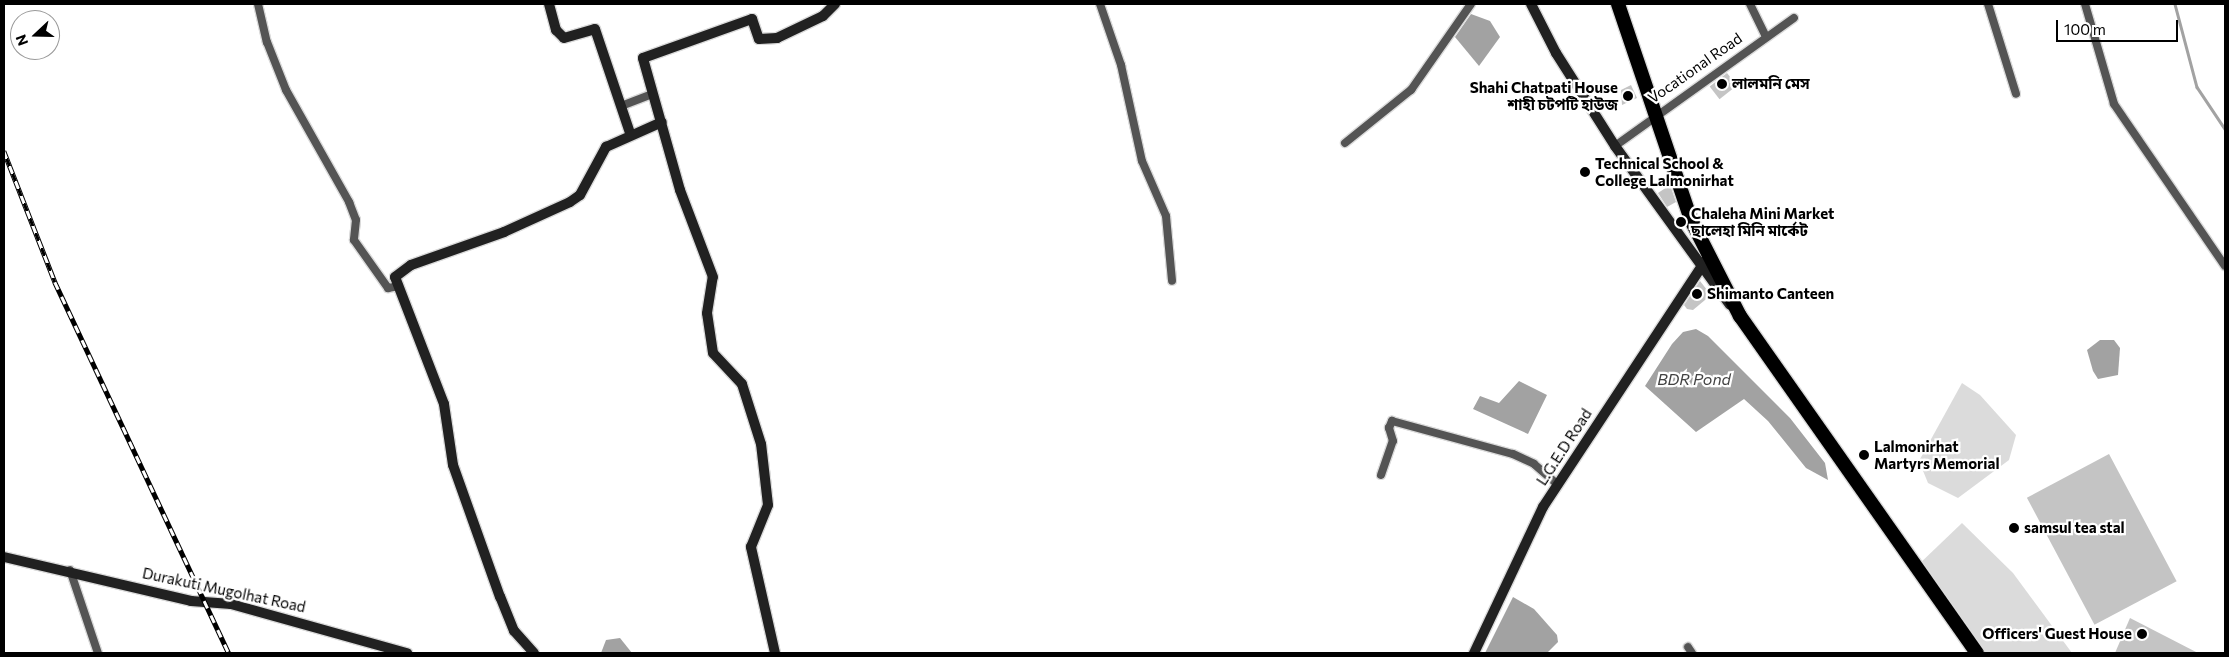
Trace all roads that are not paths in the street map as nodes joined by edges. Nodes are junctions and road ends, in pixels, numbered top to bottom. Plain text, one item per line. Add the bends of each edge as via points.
1 (258, 4) edge
2 (550, 4) edge
3 (835, 4) edge
4 (1100, 4) edge
5 (1471, 4) edge
6 (1531, 4) edge
7 (1618, 4) edge
8 (1750, 4) edge
9 (1988, 4) edge
10 (2085, 4) edge
11 (1794, 18) dead end
12 (1766, 37) junction
13 (652, 94) junction
14 (2016, 94) dead end
15 (621, 106) junction
16 (1654, 113) junction
17 (662, 122) junction
18 (630, 134) junction
19 (1345, 143) dead end
20 (1615, 146) junction
21 (1709, 255) junction
22 (2225, 266) edge
23 (1699, 268) junction
24 (1172, 281) dead end
25 (399, 286) junction
26 (1740, 316) junction
27 (1381, 474) dead end
28 (1558, 485) junction
29 (4, 556) edge
30 (70, 569) junction
31 (98, 653) edge
32 (407, 653) edge
33 (534, 653) edge
34 (774, 653) edge
35 (1474, 653) edge
36 (1977, 653) edge

1 - 25 street via 267,42 286,90 349,202 356,220 354,240 388,288
2 - 15 street via 556,30 564,38 595,29
3 - 13 street via 823,16 777,38 759,38 752,20 663,47 643,58
4 - 24 street via 1121,65 1142,160 1166,216
5 - 19 street via 1411,90
6 - 20 street
7 - 16 highway
8 - 12 street
9 - 14 street
10 - 22 street via 2114,104
11 - 12 street, Vocational Road
12 - 16 street, Vocational Road
13 - 15 street
13 - 17 street
15 - 18 street
16 - 20 street, Vocational Road
16 - 21 highway via 1692,220
17 - 18 street
17 - 34 street via 685,206 713,277 707,313 713,352 721,366 742,384 760,444 768,504 751,547
18 - 25 street via 606,147 580,195 570,202 398,271
20 - 23 street
21 - 23 street, L.G.E.D Road
21 - 26 highway
23 - 26 street
23 - 28 street, L.G.E.D Road
25 - 33 street via 444,404 452,465 500,597 514,631
26 - 36 highway
27 - 28 street via 1393,441 1389,428 1392,420 1513,454 1534,464
28 - 35 street, L.G.E.D Road via 1530,532
29 - 30 street, Durakuti Mugolhat Road
30 - 31 street
30 - 32 street, Durakuti Mugolhat Road via 191,601 231,604 308,623

